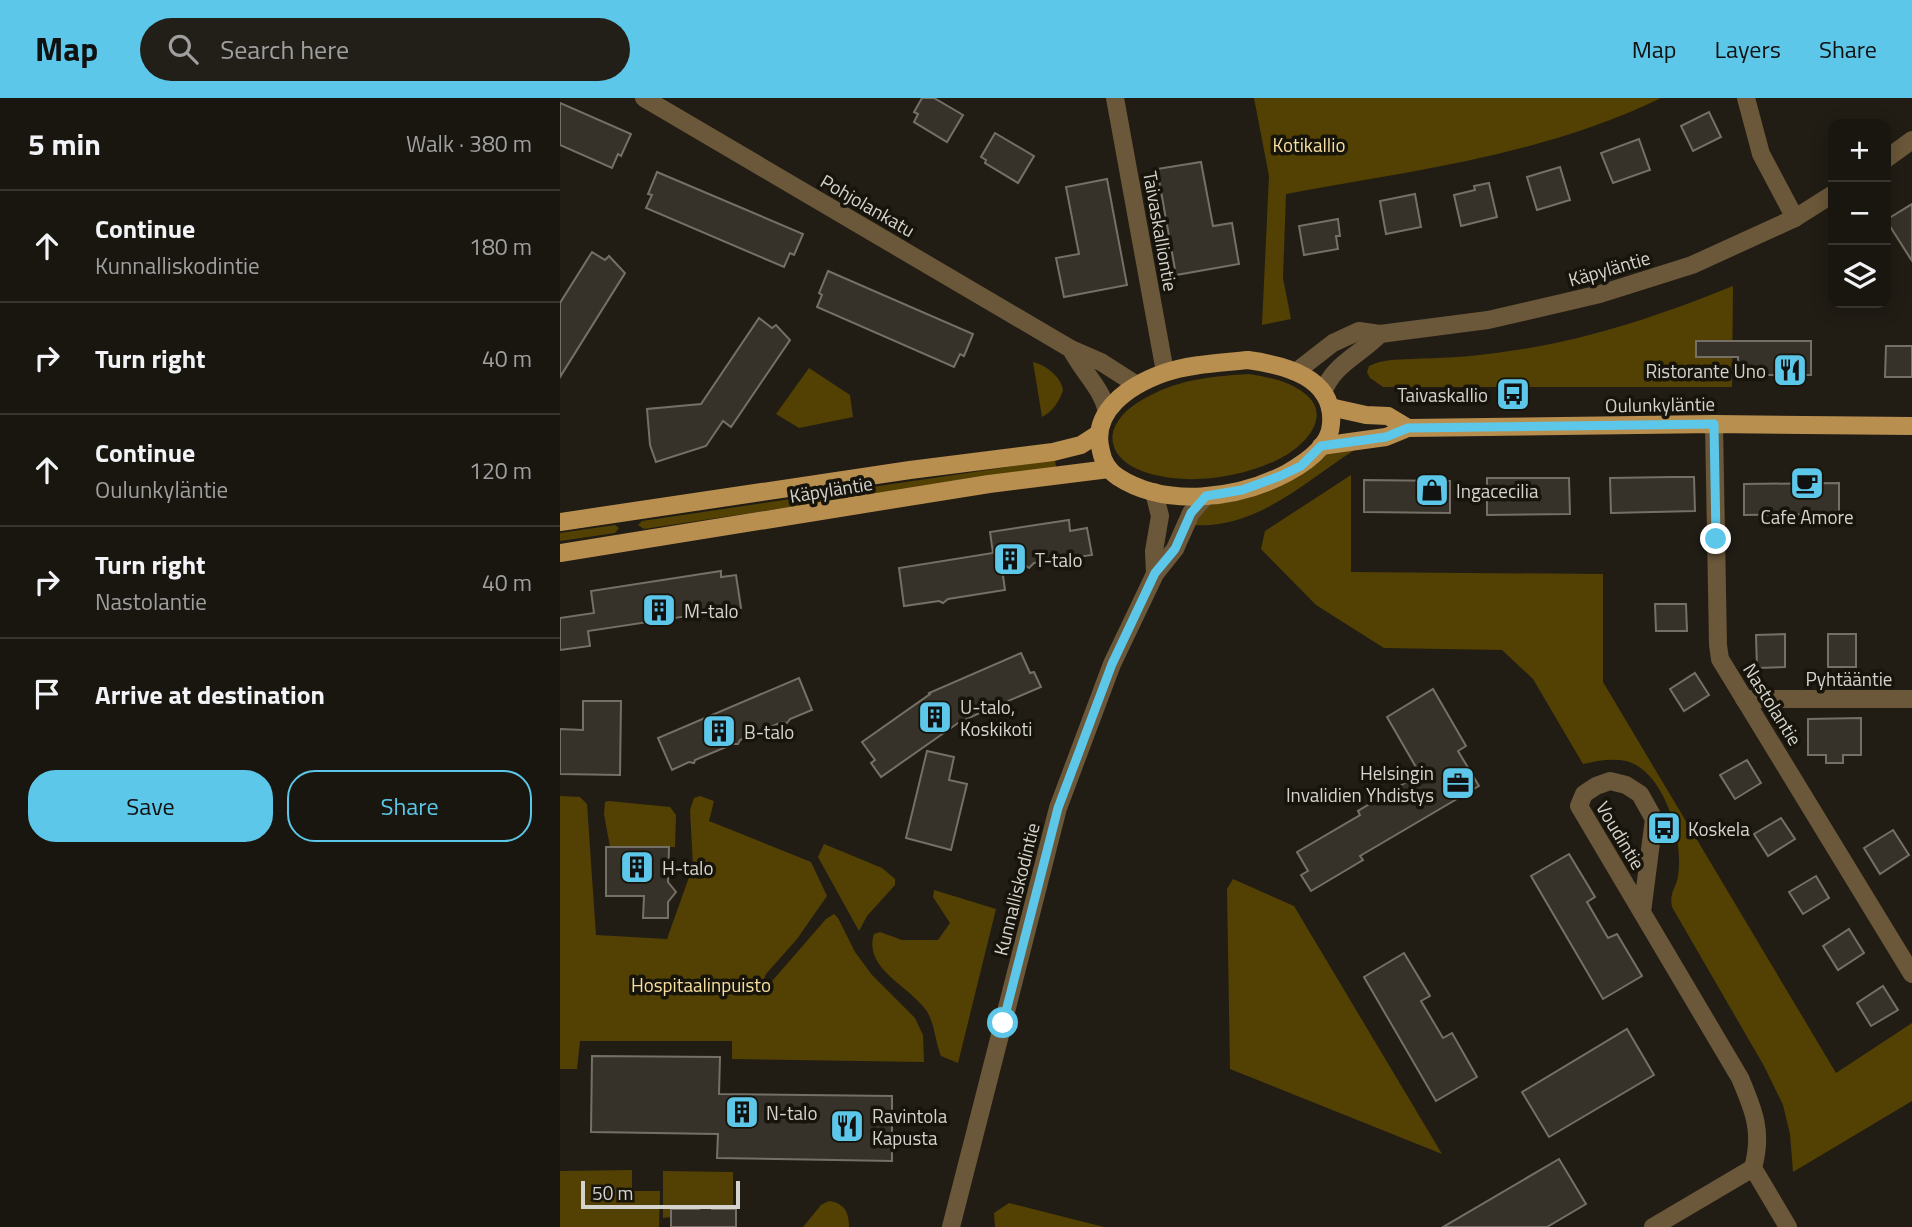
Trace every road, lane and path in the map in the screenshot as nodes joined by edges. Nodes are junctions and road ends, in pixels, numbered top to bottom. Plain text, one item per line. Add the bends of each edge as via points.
1 (644, 98) edge
2 (1115, 98) edge
3 (1746, 98) edge
4 (1912, 140) edge
5 (1891, 155) edge
6 (1828, 197) edge
7 (1795, 218) junction
8 (1380, 334) junction
9 (1071, 349) junction
10 (1297, 371) junction
11 (1165, 372) junction
12 (1137, 385) junction
13 (1326, 400) junction
14 (1107, 411) junction
15 (1714, 424) junction
16 (1912, 426) edge
17 (1408, 428) junction
18 (1098, 434) junction
19 (1321, 446) junction
20 (1109, 470) junction
21 (1154, 492) junction
22 (1206, 496) junction
23 (560, 522) edge
24 (560, 553) edge
25 (1155, 573) junction
26 (1744, 699) junction
27 (1912, 699) edge
28 (1642, 912) junction
29 (1912, 974) edge
30 (1753, 1168) junction
31 (951, 1227) edge
32 (1653, 1227) edge
33 (1788, 1227) edge

1 - 9 street, Pohjolankatu
2 - 11 street, Taivaskalliontie
3 - 7 street via 1761,154
4 - 5 street
6 - 7 street, Käpyläntie
7 - 8 street, Käpyläntie via 1692,265 1600,294 1488,320
8 - 10 street, Käpyläntie via 1359,331
8 - 13 street via 1335,370 1327,380
9 - 12 street, Pohjolankatu
9 - 14 street, Pohjolankatu via 1104,398
10 - 11 main road via 1248,360
10 - 13 main road via 1319,387
11 - 12 main road
12 - 14 main road
13 - 17 main road, Oulunkyläntie via 1366,415 1388,416
13 - 19 main road via 1332,425
14 - 18 main road
15 - 16 main road, Oulunkyläntie
15 - 17 main road, Oulunkyläntie
15 - 26 street, Nastolantie via 1718,645 1720,659
17 - 19 main road, Oulunkyläntie via 1386,437
18 - 20 main road
18 - 23 main road, Käpyläntie via 1081,445 1053,452
19 - 22 main road via 1301,466 1280,476 1242,490
20 - 21 main road
20 - 24 main road, Käpyläntie via 989,484
21 - 22 main road
21 - 25 street, Kunnalliskodintie via 1160,516
22 - 25 street, Kunnalliskodintie
25 - 31 street, Kunnalliskodintie via 1112,664 1058,808
26 - 27 street, Pyhtääntie
26 - 29 street, Nastolantie
28 - 28 street, Voudintie via 1654,819 1640,794 1610,781 1584,794 1579,806
28 - 30 street, Voudintie via 1740,1078 1756,1121 1759,1146
30 - 32 street
30 - 33 street

